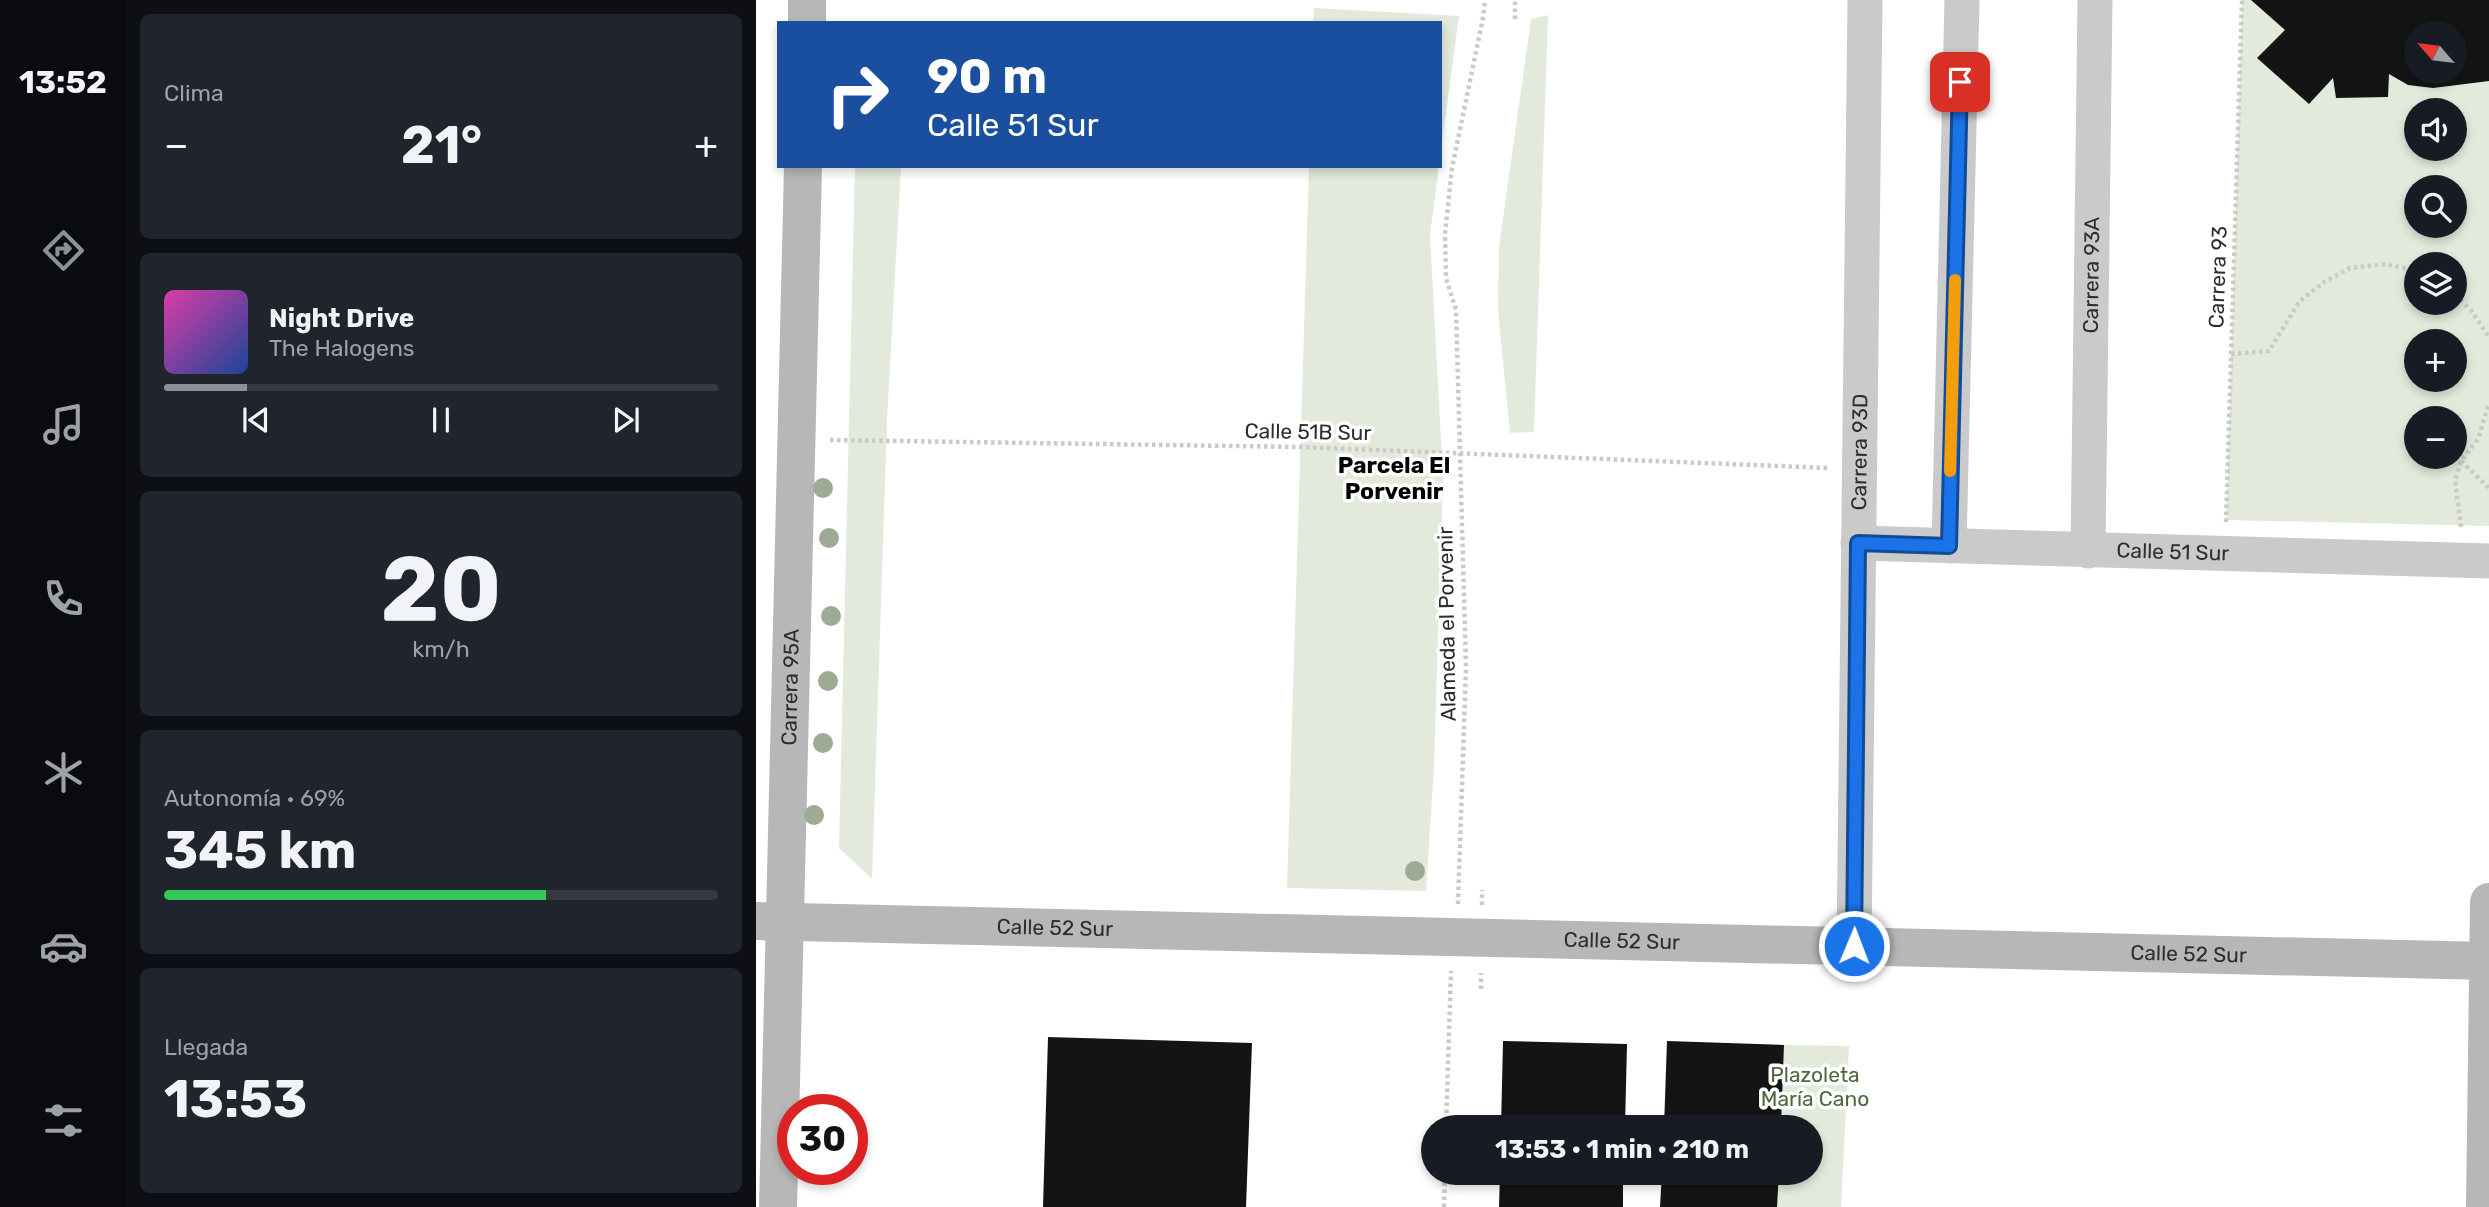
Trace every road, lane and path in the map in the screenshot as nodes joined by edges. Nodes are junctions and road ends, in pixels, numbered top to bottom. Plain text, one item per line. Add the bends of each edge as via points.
1 (807, 0) edge
2 (1485, 0) edge
3 (1515, 0) edge
4 (1865, 0) edge
5 (1962, 0) edge
6 (2095, 0) edge
7 (2242, 0) edge
8 (1514, 19) dead end
9 (807, 21) edge
10 (803, 168) edge
11 (2404, 268) edge
12 (2467, 306) edge
13 (2489, 337) edge
14 (2231, 354) junction
15 (2489, 403) edge
16 (796, 435) junction
17 (1460, 452) junction
18 (2467, 453) edge
19 (2467, 467) edge
20 (2458, 469) edge
21 (1859, 470) junction
22 (2489, 488) edge
23 (1858, 543) junction
24 (1949, 546) junction
25 (2088, 551) junction
26 (2225, 554) junction
27 (2478, 560) edge
28 (2489, 902) edge
29 (770, 921) edge
30 (1453, 938) junction
31 (1854, 946) junction
32 (2488, 961) edge
33 (1446, 1115) edge
34 (1445, 1185) edge
35 (778, 1207) edge
36 (1444, 1207) edge
37 (2485, 1207) edge

1 - 9 street
2 - 17 path, Alameda el Porvenir via 1452,168 1445,234 1446,278 1456,310
3 - 8 path
4 - 21 street, Carrera 93D
5 - 24 street
6 - 25 street, Carrera 93A
7 - 14 path, Carrera 93
10 - 16 street, Carrera 95A
11 - 14 path via 2386,264 2350,268 2299,302 2269,351
12 - 13 path
14 - 26 path, Carrera 93
15 - 18 path via 2478,439
16 - 17 path, Calle 51B Sur via 820,440
16 - 29 street, Carrera 95A
17 - 21 path, Calle 51B Sur
17 - 30 path, Alameda el Porvenir via 1466,668 1459,891
19 - 22 path
20 - 27 path via 2455,480
21 - 23 street, Carrera 93D
23 - 24 street, Calle 51 Sur
23 - 31 street, Carrera 93D
24 - 25 street, Calle 51 Sur
25 - 26 street, Calle 51 Sur
26 - 27 street, Calle 51 Sur
28 - 32 street
29 - 30 street, Calle 52 Sur
29 - 35 street, Carrera 95A
30 - 31 street, Calle 52 Sur
30 - 33 path, Alameda el Porvenir
31 - 32 street, Calle 52 Sur
32 - 37 street
34 - 36 path

